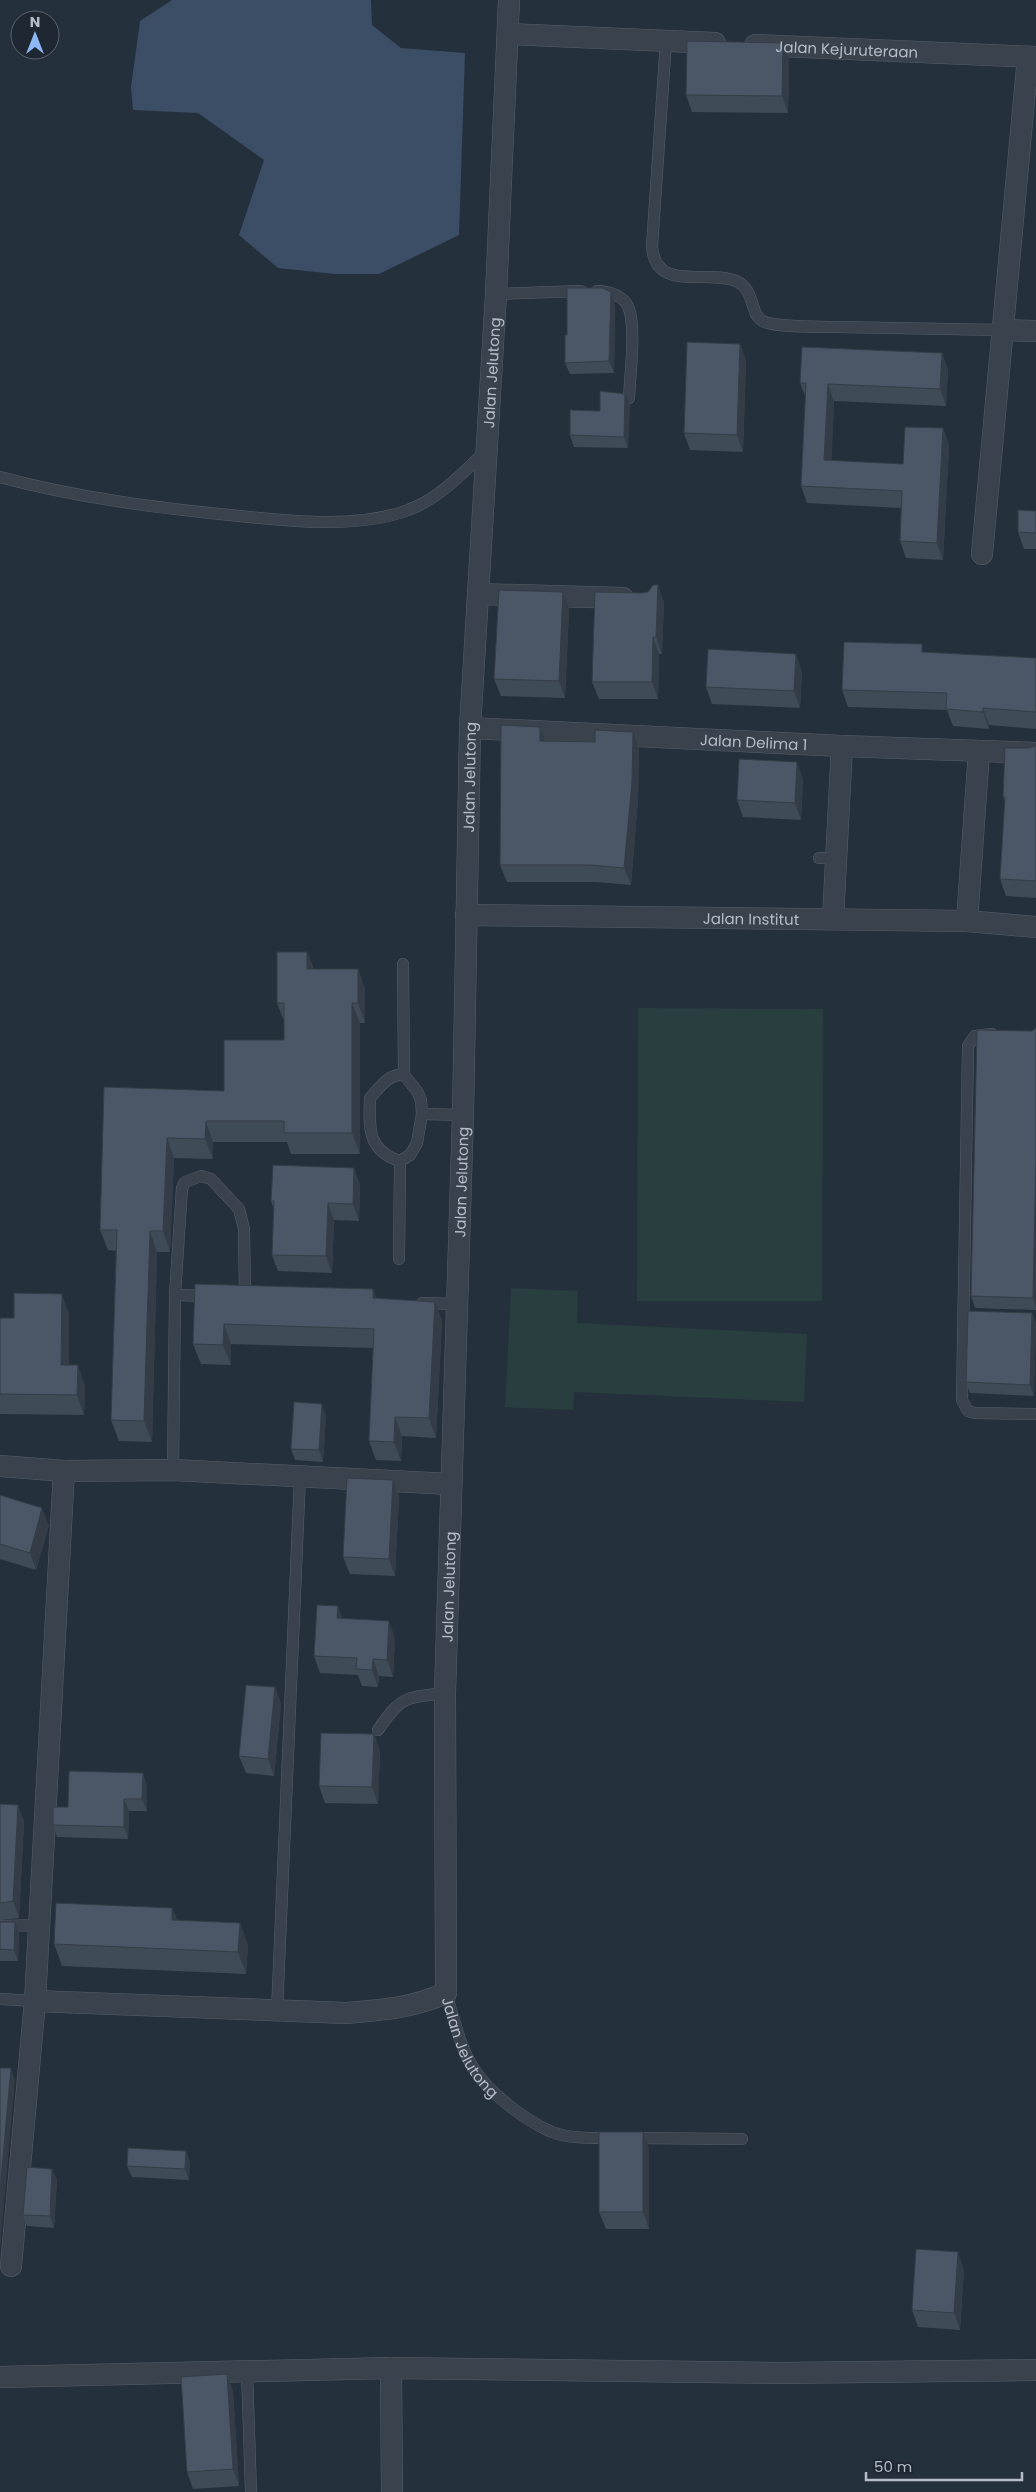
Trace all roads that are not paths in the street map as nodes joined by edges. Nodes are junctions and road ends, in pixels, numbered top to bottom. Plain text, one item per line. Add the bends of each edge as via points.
1 (509, 0) edge
2 (508, 34) junction
3 (666, 41) junction
4 (1032, 57) edge
5 (496, 294) junction
6 (1001, 330) junction
7 (1036, 331) edge
8 (629, 398) dead end
9 (487, 451) junction
10 (0, 477) edge
11 (982, 554) dead end
12 (478, 594) junction
13 (638, 598) edge
14 (470, 728) junction
15 (842, 746) junction
16 (979, 751) junction
17 (1036, 753) edge
18 (466, 914) junction
19 (833, 919) junction
20 (966, 922) junction
21 (1036, 928) edge
22 (403, 964) dead end
23 (1000, 1034) edge
24 (404, 1075) junction
25 (422, 1114) junction
26 (463, 1115) junction
27 (400, 1161) junction
28 (399, 1259) dead end
29 (175, 1295) junction
30 (219, 1296) edge
31 (246, 1297) edge
32 (408, 1302) edge
33 (456, 1304) junction
34 (1036, 1414) edge
35 (0, 1466) edge
36 (173, 1470) junction
37 (64, 1471) junction
38 (300, 1476) junction
39 (451, 1484) junction
40 (445, 1693) junction
41 (378, 1730) dead end
42 (40, 1925) junction
43 (0, 1926) edge
44 (446, 1993) junction
45 (0, 1999) edge
46 (35, 2001) junction
47 (277, 2011) junction
48 (742, 2140) dead end
49 (11, 2266) dead end
50 (391, 2368) junction
51 (247, 2370) junction
52 (1036, 2370) edge
53 (0, 2378) edge
54 (251, 2492) edge
55 (392, 2492) edge

1 - 2 street, Jalan Jelutong
2 - 3 street, Jalan Kejuruteraan
2 - 5 street, Jalan Jelutong
3 - 4 street, Jalan Kejuruteraan
3 - 6 lane via 652,246 658,268 667,273 736,281 750,294 757,316 765,322
4 - 6 street
5 - 8 lane via 604,291 620,296 629,307 631,320
5 - 9 street, Jalan Jelutong
6 - 7 street
6 - 11 street
9 - 10 lane via 437,496 407,511 378,518 338,521 280,520 146,507
9 - 12 street, Jalan Jelutong
12 - 13 street
12 - 14 street, Jalan Jelutong
14 - 15 street, Jalan Delima 1
14 - 18 street, Jalan Jelutong
15 - 16 street, Jalan Delima 1
15 - 19 street via 827,858
16 - 17 street, Jalan Delima 1
16 - 20 street
18 - 19 street, Jalan Institut
18 - 26 street, Jalan Jelutong
19 - 20 street, Jalan Institut
20 - 21 street, Jalan Institut
22 - 24 lane
23 - 34 lane via 975,1036 968,1046 968,1315 964,1406 974,1413
24 - 25 lane via 421,1100
24 - 27 lane via 397,1074 388,1079 370,1098 369,1128 373,1140 390,1158
25 - 26 lane
25 - 27 lane via 417,1144 410,1155
26 - 33 street, Jalan Jelutong
27 - 28 lane
29 - 30 lane
29 - 31 lane via 182,1188 185,1182 206,1176 239,1209 243,1220
29 - 36 lane
32 - 33 lane
33 - 39 street, Jalan Jelutong
35 - 37 street
36 - 37 street
36 - 38 street
37 - 42 street
38 - 39 street
38 - 47 lane
39 - 40 street, Jalan Jelutong
40 - 41 lane via 408,1698 392,1710
40 - 44 street, Jalan Jelutong
42 - 43 lane
42 - 46 street
44 - 47 street via 421,2004 397,2009 346,2013
44 - 48 lane, Jalan Jelutong via 465,2053 474,2070 491,2090 552,2132 585,2137
45 - 46 lane
46 - 47 street
46 - 49 street
50 - 51 street
50 - 52 street via 790,2373
50 - 55 street
51 - 53 street
51 - 54 lane

